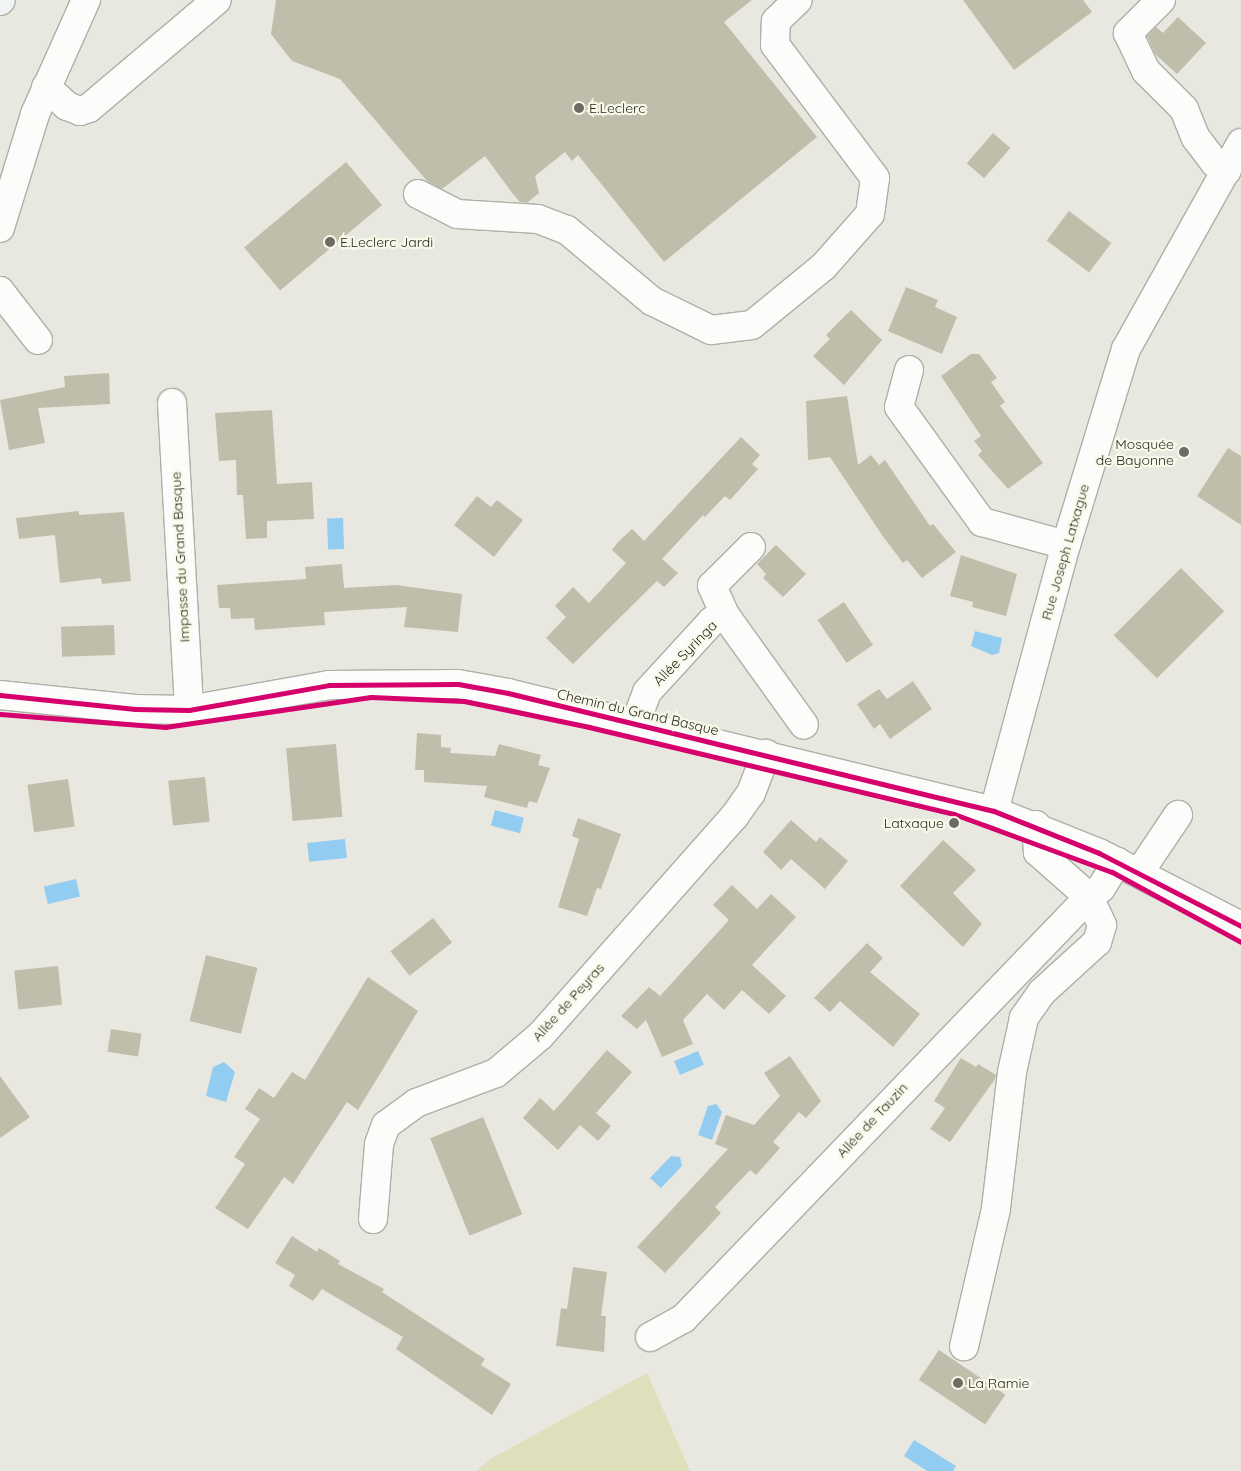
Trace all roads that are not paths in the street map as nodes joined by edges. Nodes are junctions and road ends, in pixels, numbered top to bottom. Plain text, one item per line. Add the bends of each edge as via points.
1 (86, 0) edge
2 (216, 0) edge
3 (798, 0) edge
4 (1161, 0) edge
5 (46, 87) junction
6 (1241, 143) edge
7 (1227, 171) junction
8 (418, 194) dead end
9 (0, 228) edge
10 (0, 291) edge
11 (38, 340) dead end
12 (909, 370) dead end
13 (172, 404) dead end
14 (1066, 545) junction
15 (751, 546) dead end
16 (725, 615) junction
17 (0, 695) edge
18 (188, 710) junction
19 (636, 721) junction
20 (804, 725) dead end
21 (766, 754) junction
22 (994, 811) junction
23 (1178, 815) dead end
24 (1036, 825) junction
25 (1128, 867) junction
26 (1089, 897) junction
27 (1241, 926) edge
28 (373, 1219) dead end
29 (650, 1337) dead end
30 (964, 1346) dead end

1 - 5 street
2 - 5 street via 89,108 80,112 67,106
3 - 8 street via 776,21 775,45 875,178 870,214 824,266 752,325 711,330 652,301 567,230 538,219 457,214
4 - 7 street via 1128,33 1146,72 1184,109 1196,138 1215,163
5 - 9 street
6 - 7 street, Rue Joseph Latxague
7 - 14 street, Rue Joseph Latxague via 1126,349
10 - 11 street
12 - 14 street via 899,407 982,522
13 - 18 street, Impasse du Grand Basque
14 - 22 street, Rue Joseph Latxague
15 - 16 street, Allée Syringa via 712,586
16 - 19 street, Allée Syringa via 712,621 647,692
16 - 20 street, Allée Syringa
17 - 18 street, Chemin du Grand Basque via 135,710
18 - 19 street, Chemin du Grand Basque via 329,685 393,682 458,684
19 - 21 street, Chemin du Grand Basque
21 - 22 street, Chemin du Grand Basque
21 - 28 street, Allée de Peyras via 751,793 734,817 540,1036 496,1073 416,1104 399,1113 386,1126 379,1144
22 - 24 street, Chemin du Grand Basque
23 - 25 street, Allée de Tauzin
24 - 25 street, Chemin du Grand Basque
24 - 26 street via 1038,852
25 - 26 street, Allée de Tauzin
25 - 27 street, Chemin du Grand Basque
26 - 29 street, Allée de Tauzin via 683,1319
26 - 30 street via 1102,925 1097,942 1042,992 1024,1018 1012,1072 996,1209

